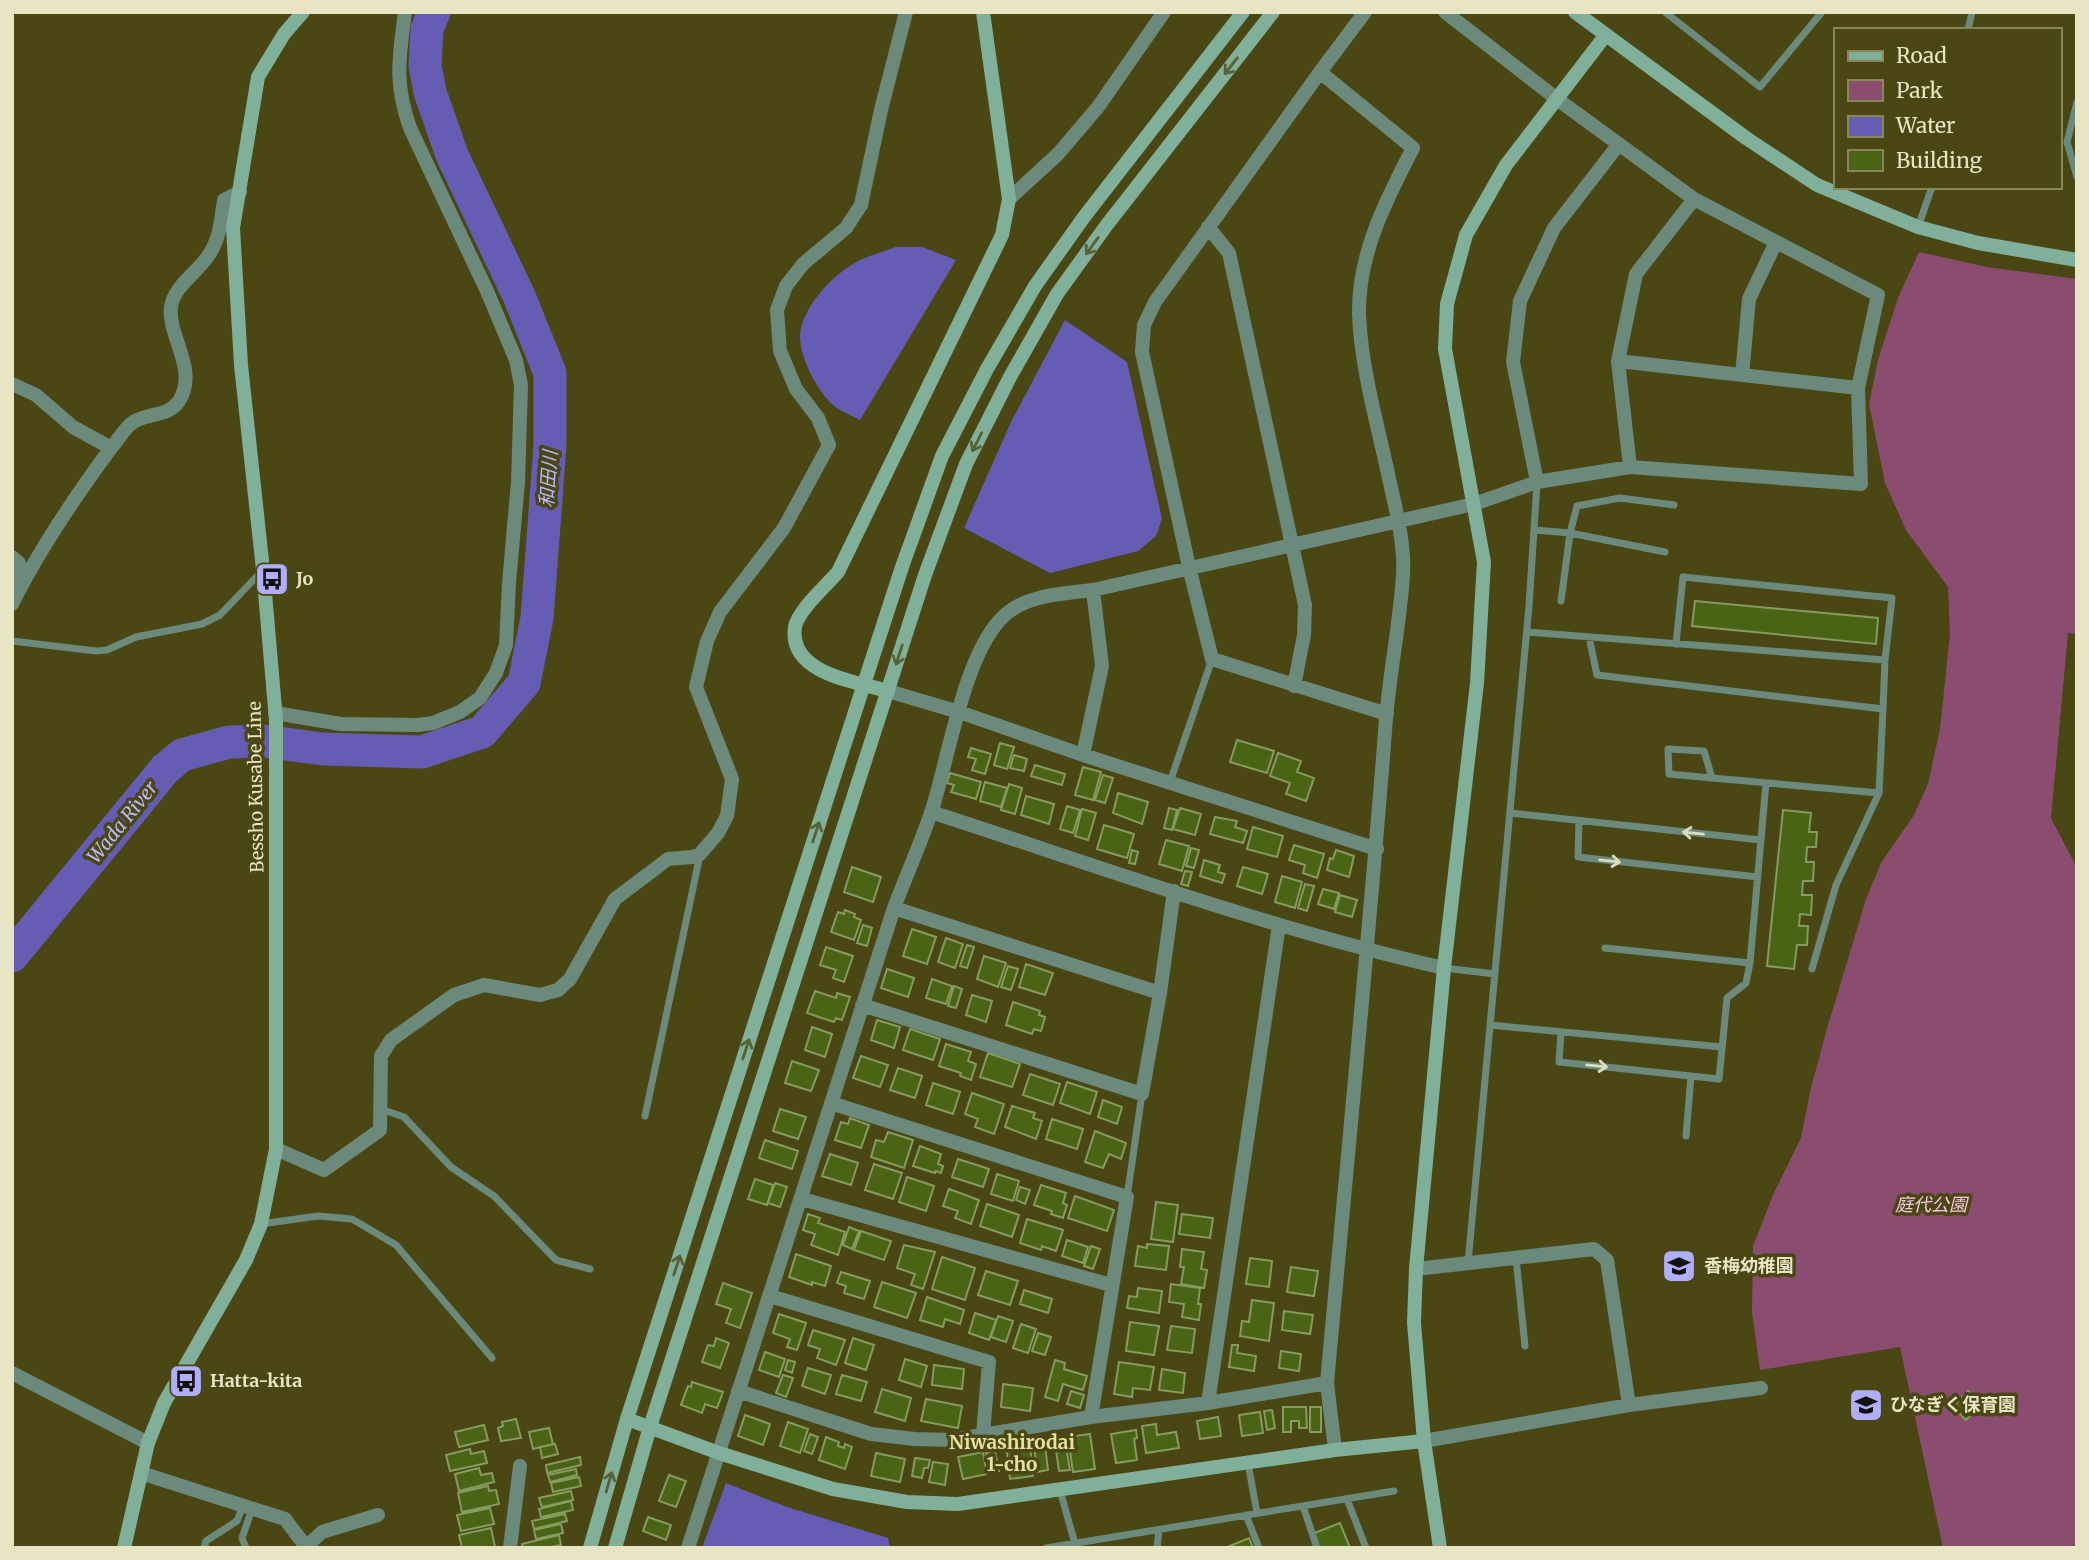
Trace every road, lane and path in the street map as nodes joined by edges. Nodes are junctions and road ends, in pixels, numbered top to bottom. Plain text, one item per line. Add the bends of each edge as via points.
1 (303, 12) edge
2 (405, 12) edge
3 (906, 12) edge
4 (983, 12) edge
5 (1164, 12) edge
6 (1243, 12) edge
7 (1273, 12) edge
8 (1365, 12) edge
9 (1444, 12) edge
10 (1665, 12) edge
11 (1822, 12) edge
12 (1578, 13) edge
13 (1605, 36) junction
14 (1320, 72) junction
15 (1557, 99) junction
16 (2077, 102) edge
17 (1619, 144) junction
18 (2077, 177) edge
19 (1931, 189) edge
20 (240, 192) junction
21 (1009, 199) junction
22 (1694, 199) junction
23 (1208, 227) junction
24 (1918, 227) junction
25 (1776, 242) junction
26 (2077, 260) edge
27 (1618, 361) junction
28 (1742, 375) junction
29 (12, 384) edge
30 (1857, 388) junction
31 (111, 447) junction
32 (1630, 467) junction
33 (1537, 482) junction
34 (1474, 505) junction
35 (1674, 505) dead end
36 (1398, 522) junction
37 (1534, 530) junction
38 (1570, 533) junction
39 (1292, 545) junction
40 (1665, 552) dead end
41 (12, 557) edge
42 (1189, 567) junction
43 (263, 569) junction
44 (1093, 590) junction
45 (15, 599) edge
46 (1561, 601) dead end
47 (1527, 632) junction
48 (1589, 637) junction
49 (13, 642) edge
50 (1676, 644) junction
51 (1212, 659) junction
52 (1885, 660) junction
53 (864, 684) junction
54 (1294, 686) junction
55 (888, 691) junction
56 (1883, 709) junction
57 (959, 712) junction
58 (1387, 714) junction
59 (275, 717) junction
60 (1083, 755) junction
61 (1712, 778) junction
62 (1170, 782) junction
63 (1766, 783) junction
64 (1879, 793) junction
65 (931, 812) junction
66 (1510, 813) junction
67 (1580, 821) junction
68 (1761, 840) junction
69 (1377, 849) junction
70 (700, 854) junction
71 (1758, 877) junction
72 (1174, 891) junction
73 (894, 908) junction
74 (1279, 925) junction
75 (1605, 948) dead end
76 (1366, 950) junction
77 (1750, 963) junction
78 (1444, 968) junction
79 (1812, 969) dead end
80 (1495, 974) junction
81 (1160, 993) junction
82 (862, 1005) junction
83 (1490, 1025) junction
84 (1561, 1032) junction
85 (1722, 1047) junction
86 (1692, 1076) junction
87 (1142, 1094) junction
88 (831, 1103) junction
89 (381, 1109) junction
90 (645, 1116) dead end
91 (1686, 1136) dead end
92 (276, 1149) junction
93 (1127, 1197) junction
94 (802, 1199) junction
95 (261, 1224) junction
96 (1516, 1258) junction
97 (1468, 1263) junction
98 (590, 1269) dead end
99 (1416, 1269) junction
100 (1111, 1285) junction
101 (770, 1296) junction
102 (1525, 1346) dead end
103 (492, 1358) dead end
104 (12, 1373) edge
105 (1328, 1383) junction
106 (1761, 1388) dead end
107 (738, 1391) junction
108 (1208, 1403) junction
109 (1629, 1405) junction
110 (1091, 1417) junction
111 (627, 1419) junction
112 (650, 1427) junction
113 (984, 1434) junction
114 (1423, 1441) junction
115 (148, 1443) junction
116 (1335, 1450) junction
117 (719, 1453) junction
118 (1248, 1463) junction
119 (520, 1466) dead end
120 (141, 1473) junction
121 (1059, 1489) junction
122 (1394, 1491) dead end
123 (1347, 1499) junction
124 (1303, 1506) junction
125 (248, 1507) junction
126 (1257, 1513) junction
127 (378, 1515) dead end
128 (1246, 1515) junction
129 (1159, 1530) junction
130 (1106, 1543) edge
131 (1075, 1544) junction
132 (307, 1547) edge
133 (1060, 1547) edge
134 (124, 1548) edge
135 (204, 1548) edge
136 (246, 1548) edge
137 (510, 1548) edge
138 (590, 1548) edge
139 (615, 1548) edge
140 (688, 1548) edge
141 (1046, 1548) edge
142 (1157, 1548) edge
143 (1259, 1548) edge
144 (1317, 1548) edge
145 (1366, 1548) edge
146 (1440, 1548) edge

1 - 20 street, Bessho Kusabe Line via 258,77
2 - 59 street via 398,66 400,100 512,349 522,385 506,645 480,698 433,723 341,724
3 - 70 street via 861,205 846,228 803,264 786,286 777,310 780,351 796,389 818,418 829,444 784,528 720,612 707,641 696,687 732,779 727,816
4 - 21 street
5 - 21 street via 1098,107 1058,154
6 - 53 street via 1084,217 1035,286 987,369 943,456
7 -> 55 street via 1057,294 965,464
8 - 14 street
9 - 15 street
10 - 11 lane via 1760,87
12 - 13 street
13 - 15 street
13 - 24 street via 1817,185
14 - 23 street
14 - 36 street via 1413,149 1382,207 1366,255 1359,312
15 - 17 street
15 - 34 street via 1506,165 1466,236 1447,304 1445,349
16 - 18 lane via 2067,142
17 - 22 street
17 - 33 street via 1554,228 1520,301 1513,362
19 - 24 lane
20 - 31 street via 224,200 218,238 171,306 186,382 180,399 171,410 133,422
20 - 43 street, Bessho Kusabe Line via 233,228 240,351
21 - 53 street via 1002,235 838,572 795,627 803,657 815,668
22 - 25 street
22 - 27 street via 1636,274
23 - 39 street via 1229,253
23 - 42 street via 1154,302 1144,325 1142,352
24 - 26 street
25 - 28 street via 1749,299
25 - 30 street via 1878,295
27 - 28 street
27 - 32 street
28 - 30 street
29 - 31 street via 36,395 73,427
30 - 32 street via 1861,484
31 - 45 street via 34,559
32 - 33 street
33 - 34 street
33 - 37 lane
34 - 36 street
34 - 78 street via 1483,562 1477,683
35 - 38 lane via 1620,498 1577,506
36 - 39 street
36 - 58 street via 1403,572
37 - 38 lane
37 - 47 lane
38 - 40 lane
38 - 46 lane
39 - 42 street
39 - 54 street via 1305,604
41 - 45 street via 19,563
42 - 44 street
42 - 51 street
43 - 49 lane via 220,615 202,624 136,638 107,650
43 - 59 street, Bessho Kusabe Line
44 - 57 street via 1034,598 1007,613 980,648
44 - 60 street via 1102,666
47 - 48 lane
47 - 66 lane
48 - 50 lane
48 - 56 lane via 1597,675
50 - 52 lane
50 - 52 lane via 1683,577 1892,598
51 - 54 street
51 - 62 lane
52 - 56 lane
53 - 55 street
111 -> 53 street
54 - 58 street
55 - 57 street
55 - 112 street
56 - 64 lane
57 - 60 street
57 - 65 street
58 - 69 street
59 - 92 street, Bessho Kusabe Line
60 - 62 street
61 - 61 lane via 1669,774 1668,749 1704,751
61 - 63 lane
62 - 69 street
63 - 64 lane
63 - 68 lane
64 - 79 lane via 1836,885
65 - 72 street
65 - 73 street
66 - 67 lane
66 - 80 lane
68 -> 67 lane
67 -> 71 lane via 1578,857
68 - 71 lane
69 - 76 street
70 - 89 street via 668,859 615,900 570,979 558,990 540,995 484,985 454,995 391,1040 382,1056
70 - 90 lane
71 - 77 lane
72 - 74 street
72 - 81 street
73 - 81 street
73 - 82 street
74 - 76 street
74 - 108 street
75 - 77 lane
76 - 78 street
76 - 105 street
77 - 85 lane via 1746,983 1727,998
78 - 80 lane
78 - 99 street
80 - 83 lane
81 - 87 street
82 - 87 street
82 - 88 street
83 - 84 lane
83 - 97 lane
84 - 85 lane
84 -> 86 lane via 1559,1062
85 - 86 lane via 1720,1079
86 - 91 lane
87 - 93 lane
88 - 93 street
88 - 94 street
89 - 92 street via 380,1130 324,1170
89 - 98 lane via 404,1117 451,1167 494,1196 556,1259
92 - 95 street, Bessho Kusabe Line
93 - 100 street
94 - 100 street
94 - 101 street
95 - 103 lane via 318,1216 352,1219 396,1245
95 - 115 street, Bessho Kusabe Line via 164,1403
96 - 97 street
96 - 102 lane
96 - 109 street via 1594,1249 1607,1260
97 - 99 street
99 - 114 street via 1413,1323
100 - 110 street
101 - 107 street
101 - 113 street via 989,1362
104 - 115 street
105 - 108 street
105 - 116 street
106 - 109 street
107 - 113 street via 872,1434 952,1440
107 - 117 street
108 - 110 street
109 - 114 street
110 - 113 street
111 - 112 street
138 -> 111 street
112 - 117 street
112 - 139 street
114 - 116 street
114 - 146 street
115 - 120 street, Bessho Kusabe Line
116 - 118 street
117 - 121 street via 833,1489 907,1502 958,1504
117 - 140 street
118 - 121 street
118 - 126 lane
119 - 137 street
120 - 125 street
120 - 134 street, Bessho Kusabe Line
121 - 131 lane
122 - 123 lane
123 - 124 lane
123 - 145 lane
124 - 126 lane
124 - 144 lane
125 - 132 street via 285,1519
125 - 135 lane via 237,1521 206,1541
125 - 136 lane via 242,1538
126 - 128 lane
127 - 132 street via 322,1532
128 - 129 lane
128 - 143 lane
129 - 130 lane
129 - 142 lane
130 - 131 lane
131 - 133 lane
133 - 141 lane

